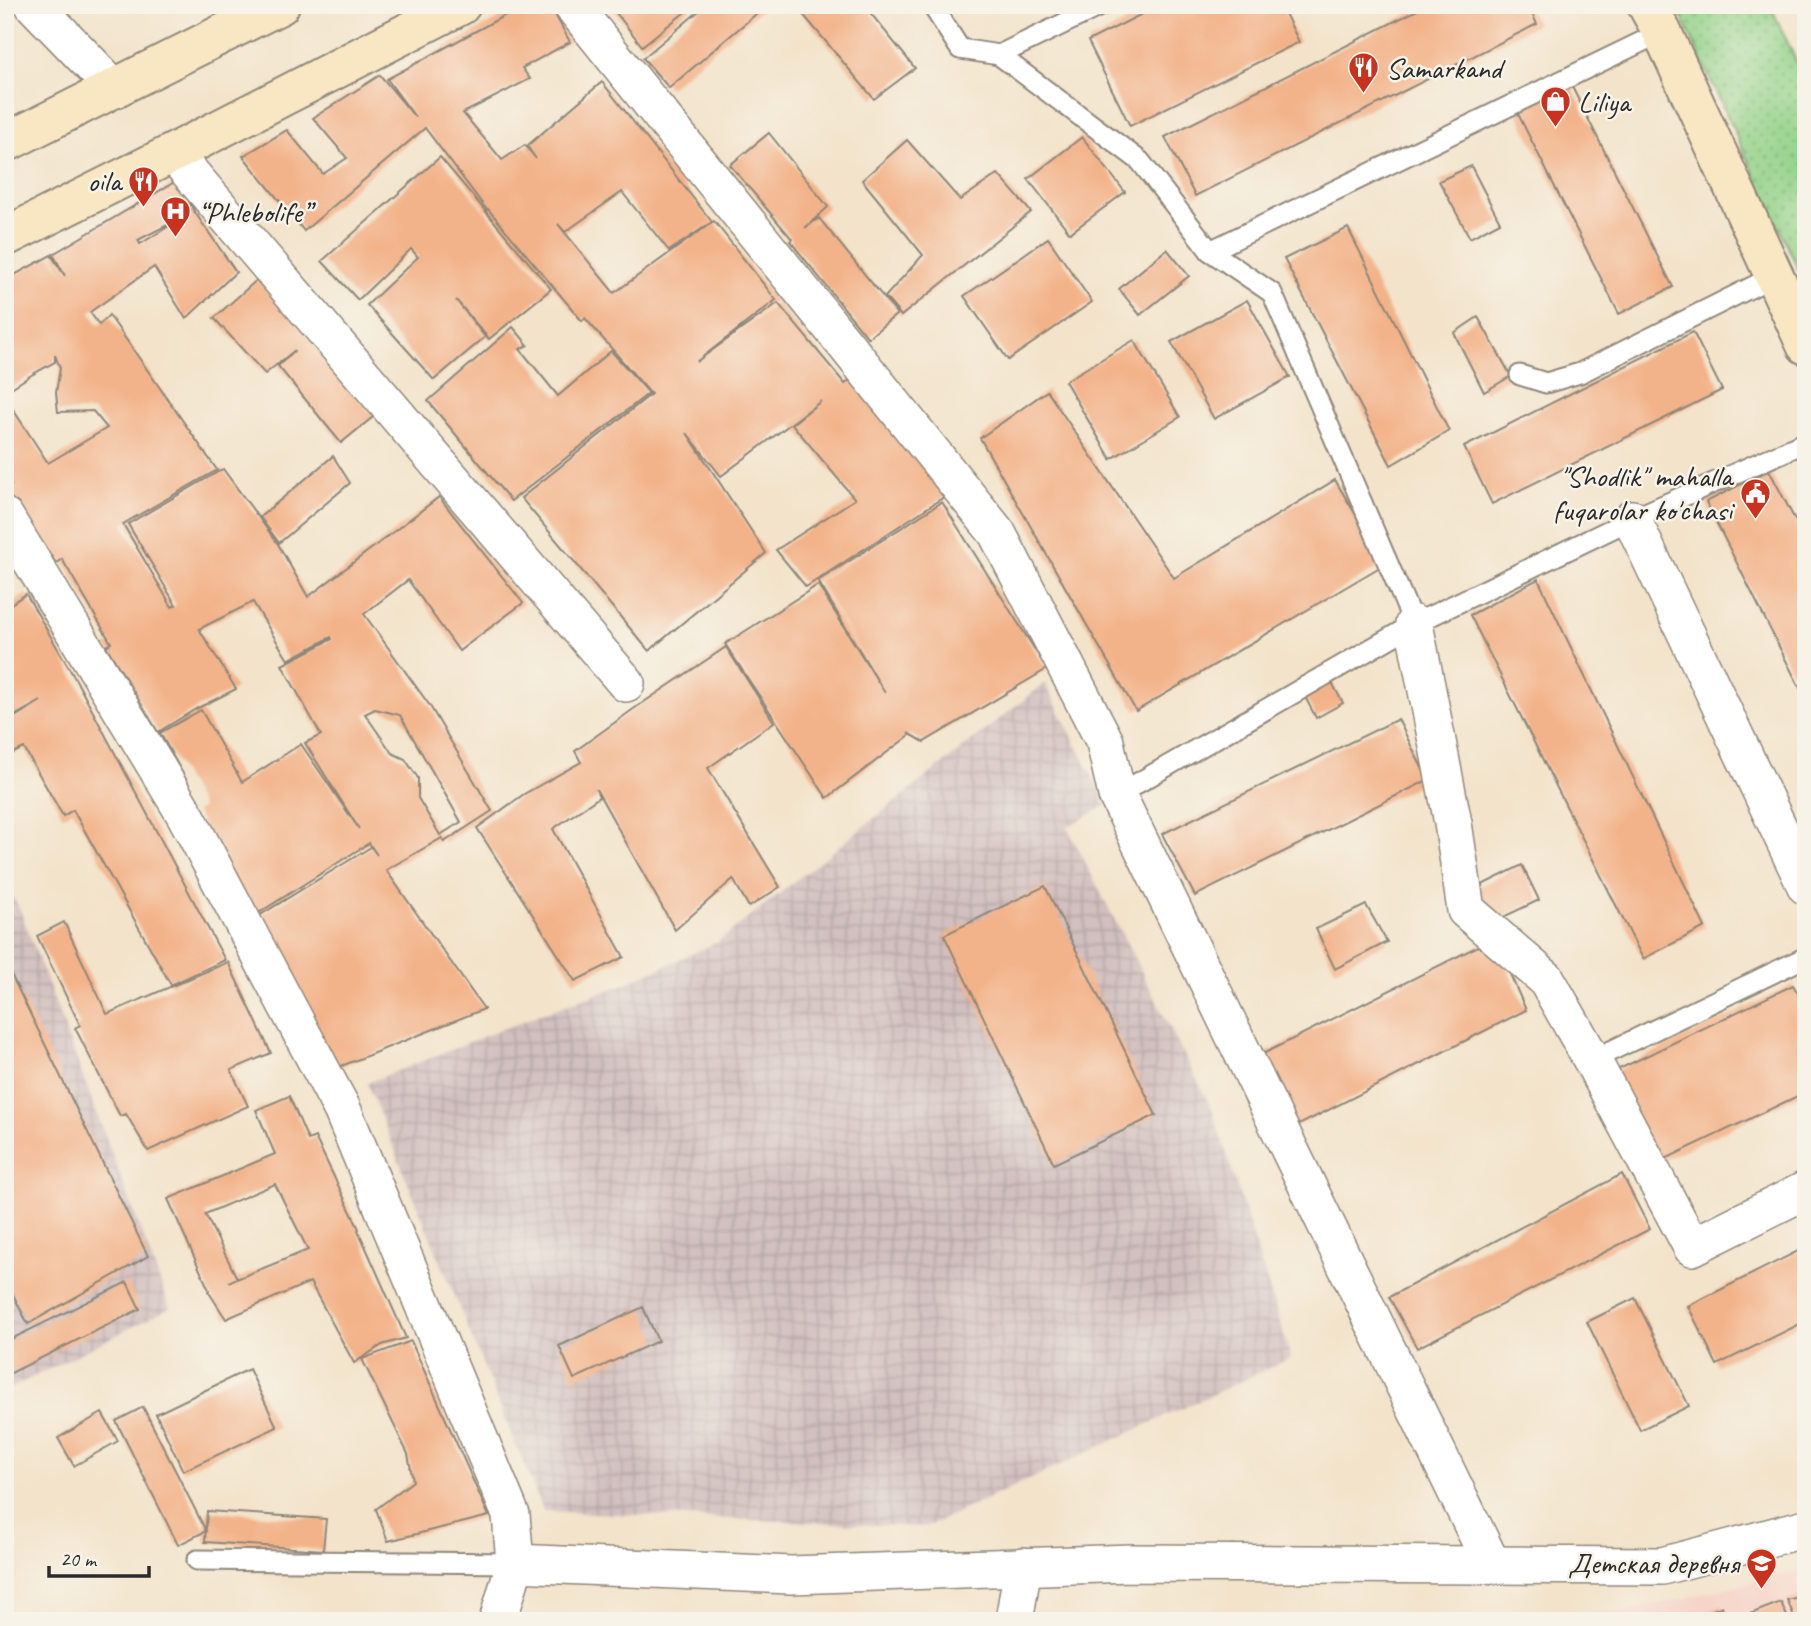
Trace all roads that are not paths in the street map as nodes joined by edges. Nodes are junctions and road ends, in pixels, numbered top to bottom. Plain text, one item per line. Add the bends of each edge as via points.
1 (34, 5) edge
2 (280, 5) edge
3 (461, 5) edge
4 (572, 5) edge
5 (932, 5) edge
6 (1102, 5) edge
7 (1654, 19) edge
8 (999, 55) junction
9 (115, 89) junction
10 (5, 142) edge
11 (173, 153) junction
12 (5, 237) edge
13 (1210, 251) junction
14 (1774, 276) junction
15 (1806, 345) edge
16 (1520, 375) dead end
17 (1806, 442) edge
18 (5, 517) edge
19 (1632, 519) junction
20 (1414, 624) junction
21 (626, 683) dead end
22 (1117, 795) junction
23 (1806, 886) edge
24 (1806, 957) edge
25 (1592, 1060) junction
26 (1806, 1190) edge
27 (1806, 1528) edge
28 (197, 1560) dead end
29 (515, 1563) junction
30 (1492, 1565) junction
31 (1023, 1566) junction
32 (498, 1621) edge
33 (1014, 1621) edge

1 - 9 street
2 - 9 main road
3 - 11 main road
4 - 22 street via 997,533 1105,742
5 - 8 lane via 960,49
6 - 8 lane
7 - 13 lane
7 - 14 main road
8 - 13 lane via 1140,161
9 - 10 main road
11 - 12 main road
11 - 21 street
13 - 20 lane via 1272,293
14 - 15 main road
14 - 16 lane via 1580,373 1546,383
17 - 19 lane
18 - 29 street via 186,816 342,1109 511,1515
19 - 20 lane
19 - 23 street
20 - 22 lane
20 - 25 street via 1466,910 1546,979
22 - 30 street
24 - 25 lane
25 - 26 street via 1692,1247
27 - 30 street via 1662,1566
28 - 29 lane
29 - 31 street via 791,1575
29 - 32 street
30 - 31 street
31 - 33 street

